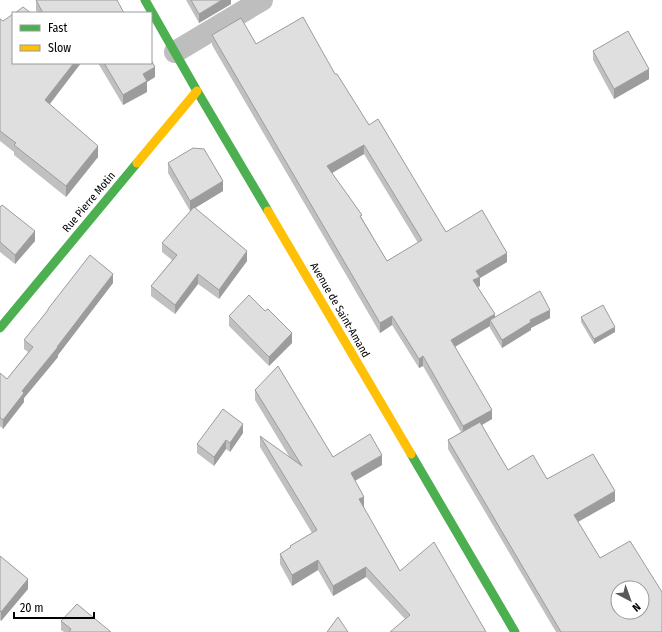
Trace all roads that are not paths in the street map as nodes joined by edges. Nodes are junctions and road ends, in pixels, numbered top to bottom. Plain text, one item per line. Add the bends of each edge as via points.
1 (145, 0) edge
2 (262, 0) edge
3 (152, 12) edge
4 (152, 12) edge
5 (175, 52) junction
6 (197, 91) junction
7 (0, 328) edge
8 (515, 632) edge

1 - 4 main road, Avenue de Saint-Amand
2 - 5 street
3 - 5 main road, Avenue de Saint-Amand
5 - 6 main road, Avenue de Saint-Amand
6 - 7 main road, Rue Pierre Motin
6 - 8 main road, Avenue de Saint-Amand

